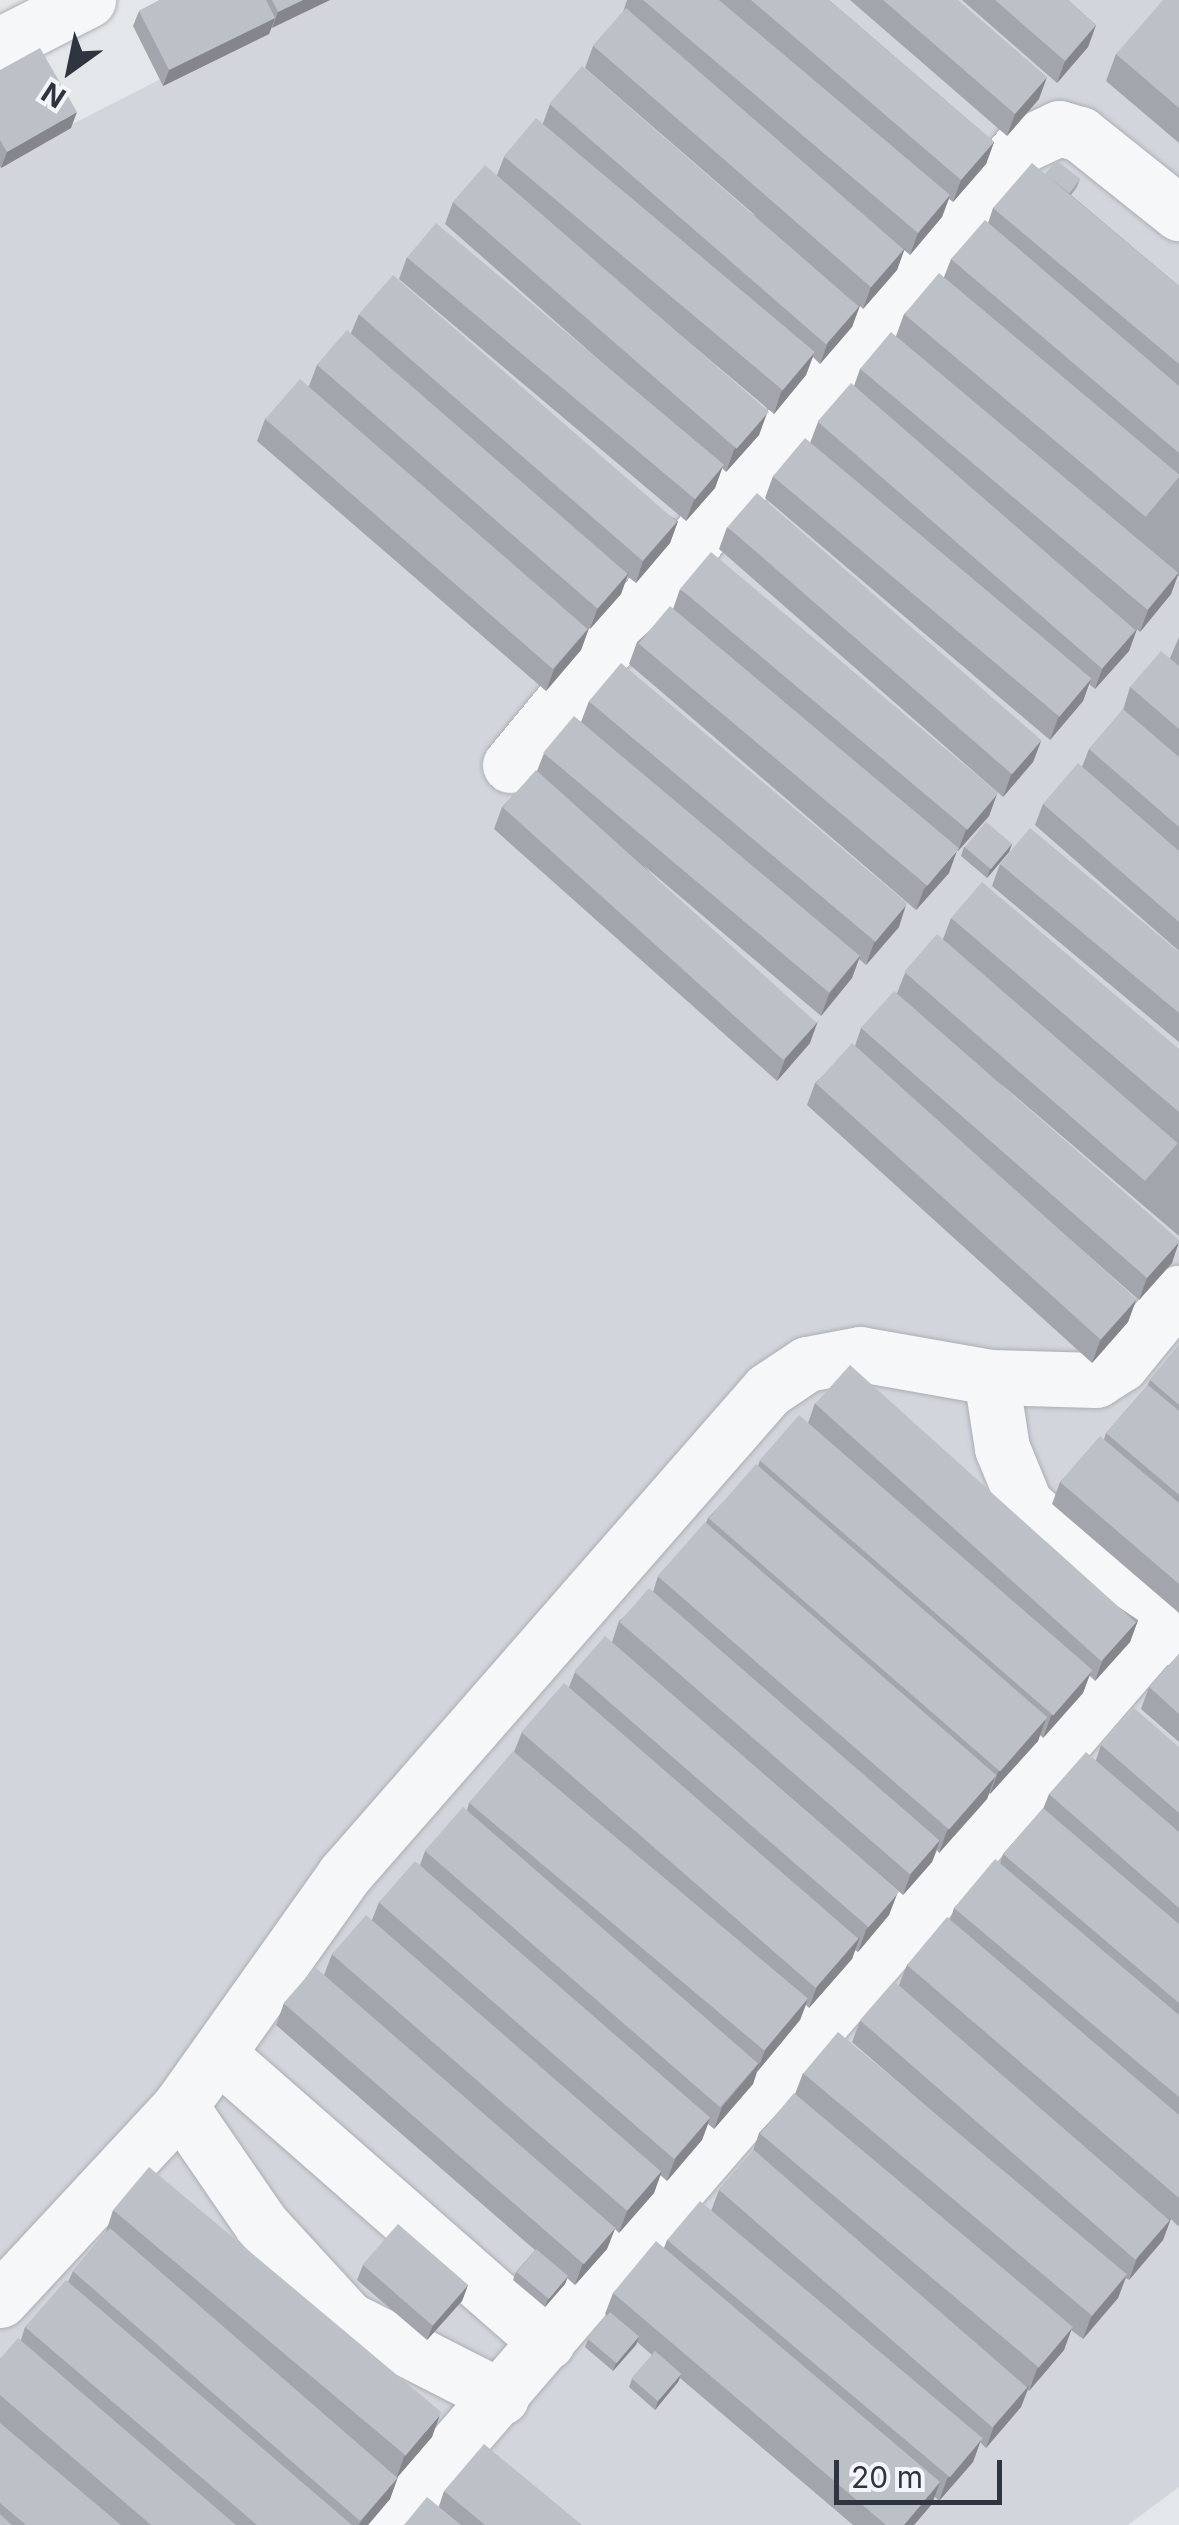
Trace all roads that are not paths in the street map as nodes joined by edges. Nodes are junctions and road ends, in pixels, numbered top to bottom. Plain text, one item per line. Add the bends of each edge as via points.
1 (88, 0) edge
2 (0, 45) edge
3 (1179, 213) edge
4 (510, 765) dead end
5 (1179, 1293) edge
6 (991, 1377) junction
7 (1171, 1633) edge
8 (219, 2055) junction
9 (180, 2106) junction
10 (0, 2300) edge
11 (547, 2342) junction
12 (500, 2397) junction
13 (387, 2525) edge

1 - 2 street
3 - 4 street via 1080,134 1059,128 1020,146
5 - 6 street via 1121,1364 1096,1380
6 - 7 street via 1002,1448 1025,1504
6 - 8 street via 860,1354 807,1364 768,1390 344,1875
7 - 11 street
8 - 9 street
8 - 11 street
9 - 10 street
9 - 12 street via 262,2224 348,2318
11 - 12 street
12 - 13 street

